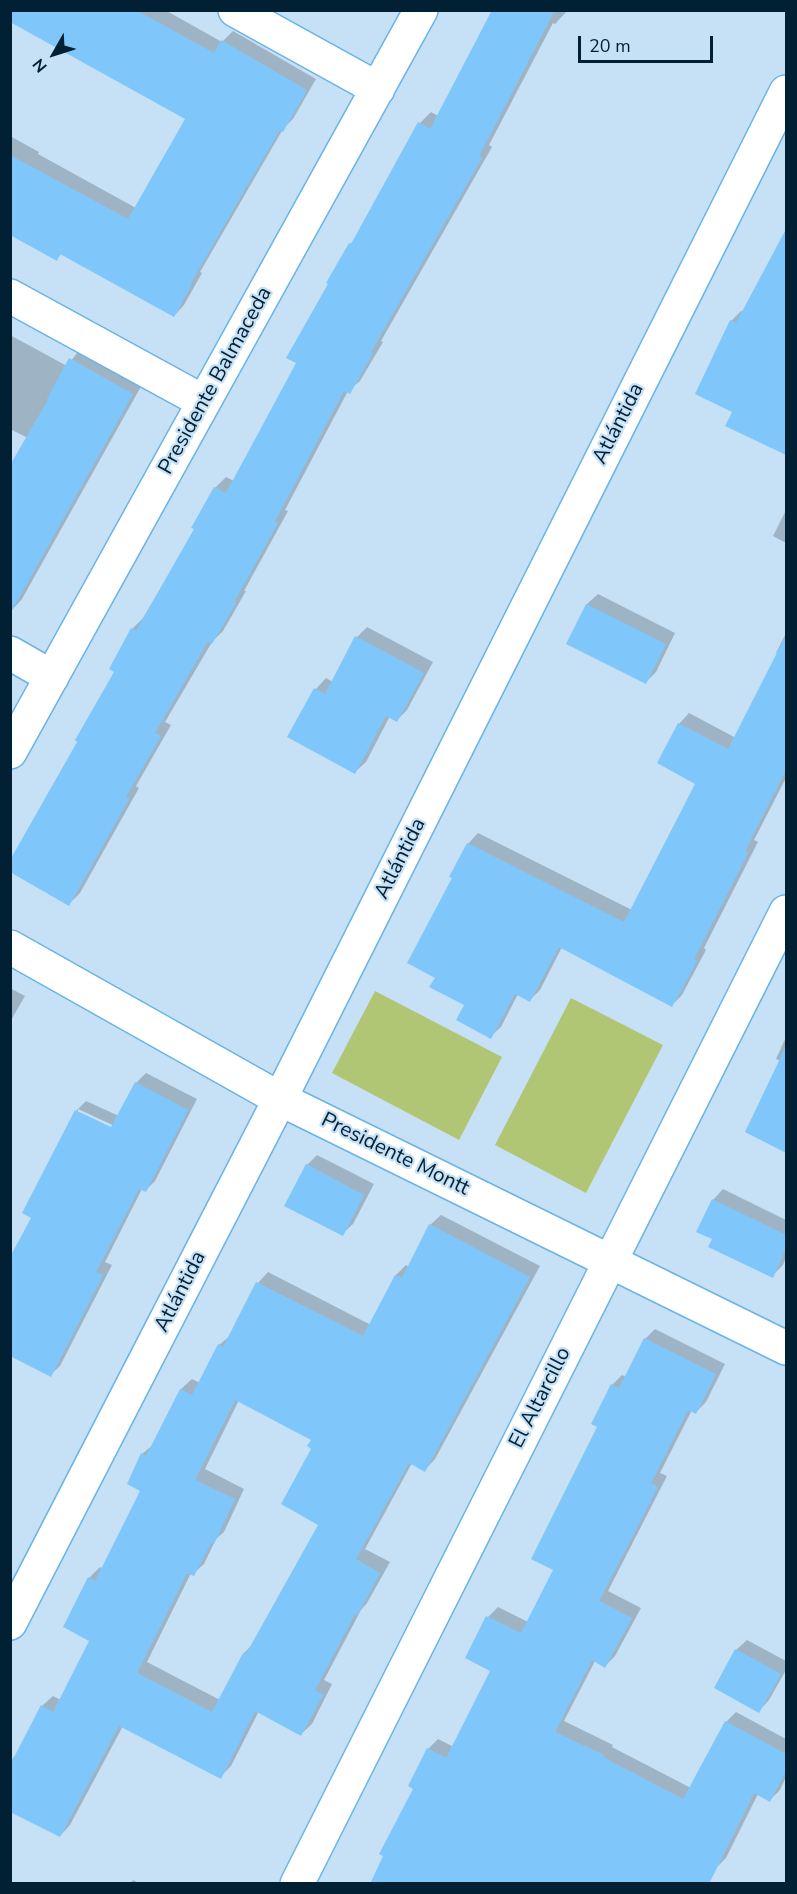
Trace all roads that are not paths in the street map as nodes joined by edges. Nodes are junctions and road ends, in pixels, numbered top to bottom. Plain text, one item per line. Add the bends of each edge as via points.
1 (235, 10) edge
2 (421, 10) edge
3 (378, 89) junction
4 (786, 92) edge
5 (10, 296) edge
6 (204, 402) junction
7 (10, 653) edge
8 (52, 677) junction
9 (10, 752) edge
10 (786, 912) edge
11 (10, 947) edge
12 (280, 1099) junction
13 (610, 1261) junction
14 (786, 1348) edge
15 (10, 1623) edge
16 (297, 1884) edge

1 - 3 street
2 - 3 street, Presidente Balmaceda
3 - 6 street, Presidente Balmaceda
4 - 12 street, Atlántida
5 - 6 street
6 - 8 street, Presidente Balmaceda
7 - 8 street
8 - 9 street, Presidente Balmaceda
10 - 13 street, El Altarcillo
11 - 12 street, Presidente Montt
12 - 13 street, Presidente Montt
12 - 15 street, Atlántida
13 - 14 street, Presidente Montt
13 - 16 street, El Altarcillo

